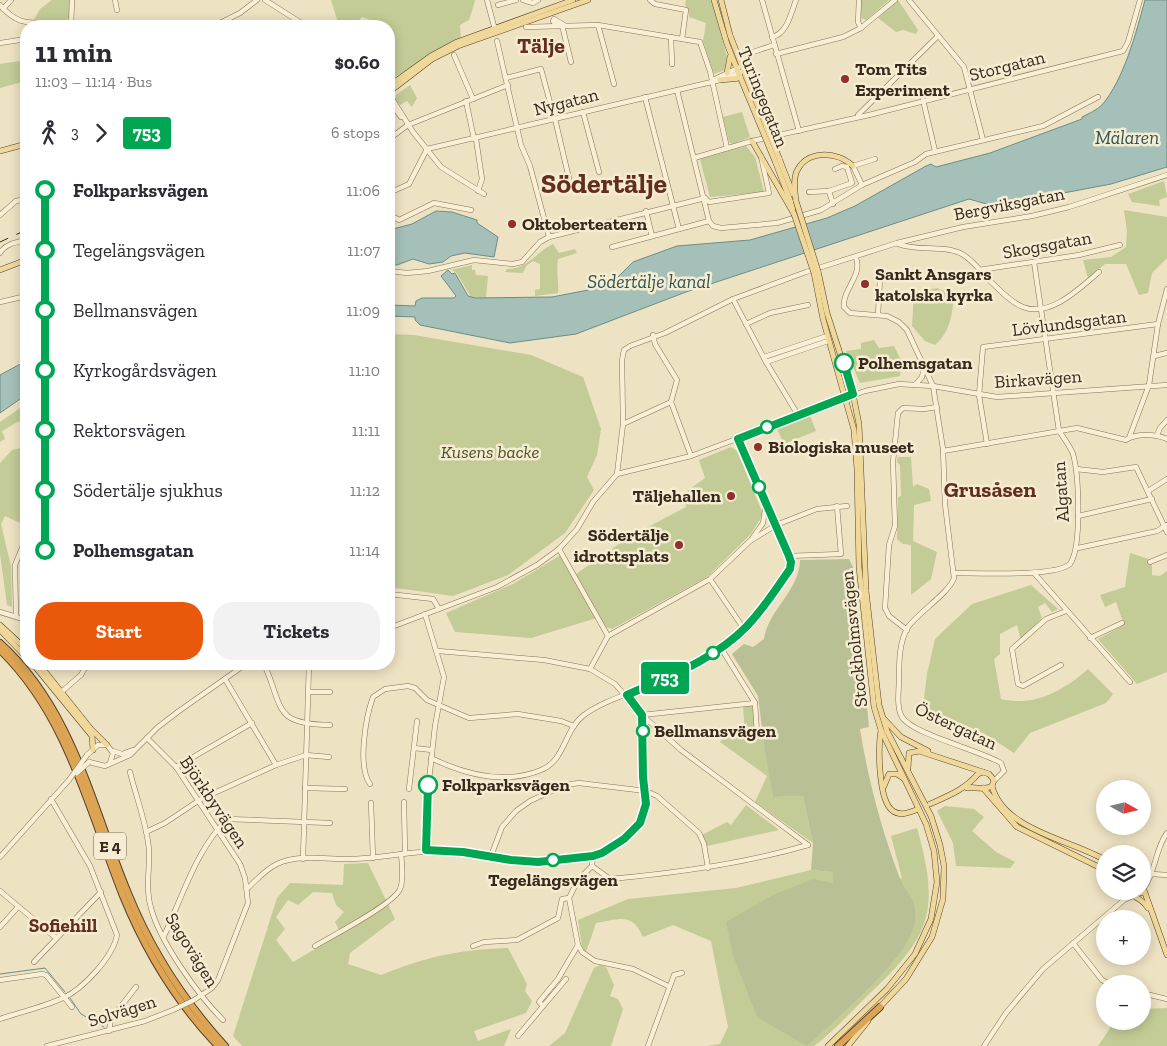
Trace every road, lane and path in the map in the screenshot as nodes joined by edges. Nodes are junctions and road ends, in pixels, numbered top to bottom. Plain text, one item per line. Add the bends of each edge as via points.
1 (11, 0) edge
2 (72, 0) edge
3 (115, 0) edge
4 (257, 0) edge
5 (265, 0) edge
6 (487, 0) edge
7 (516, 0) edge
8 (523, 0) edge
9 (538, 0) edge
10 (573, 0) edge
11 (588, 0) edge
12 (650, 0) edge
13 (714, 0) edge
14 (721, 0) edge
15 (762, 0) edge
16 (796, 0) edge
17 (859, 0) edge
18 (895, 0) edge
19 (909, 0) edge
20 (1140, 0) edge
21 (498, 6) dead end
22 (2, 7) edge
23 (117, 10) dead end
24 (71, 20) edge
25 (230, 20) edge
26 (297, 20) edge
27 (20, 21) edge
28 (563, 25) junction
29 (598, 25) junction
30 (526, 27) dead end
31 (860, 28) junction
32 (495, 30) junction
33 (938, 36) junction
34 (671, 37) junction
35 (772, 37) junction
36 (20, 39) edge
37 (682, 39) junction
38 (497, 41) dead end
39 (0, 42) edge
40 (774, 45) junction
41 (730, 52) junction
42 (747, 54) dead end
43 (776, 54) junction
44 (454, 55) dead end
45 (571, 62) dead end
46 (672, 64) dead end
47 (727, 73) junction
48 (742, 74) junction
49 (506, 78) junction
50 (712, 80) junction
51 (720, 80) joint
52 (395, 82) edge
53 (614, 84) dead end
54 (508, 86) junction
55 (395, 88) edge
56 (970, 89) junction
57 (677, 90) junction
58 (645, 97) junction
59 (1098, 97) dead end
60 (473, 99) junction
61 (923, 100) junction
62 (466, 102) junction
63 (395, 103) edge
64 (551, 106) dead end
65 (395, 108) edge
66 (583, 112) junction
67 (857, 116) junction
68 (555, 119) junction
69 (408, 125) junction
70 (518, 129) junction
71 (799, 131) junction
72 (395, 135) edge
73 (475, 139) junction
74 (983, 140) junction
75 (752, 141) junction
76 (20, 146) edge
77 (727, 148) junction
78 (427, 149) junction
79 (0, 151) edge
80 (935, 151) junction
81 (760, 155) junction
82 (694, 158) junction
83 (875, 159) dead end
84 (853, 166) junction
85 (835, 169) dead end
86 (599, 172) dead end
87 (1167, 175) edge
88 (862, 185) junction
89 (572, 187) dead end
90 (395, 190) edge
91 (478, 191) junction
92 (828, 191) junction
93 (809, 192) dead end
94 (484, 194) dead end
95 (704, 198) junction
96 (20, 200) edge
97 (792, 203) junction
98 (834, 204) junction
99 (673, 205) junction
100 (471, 210) dead end
101 (646, 211) junction
102 (0, 215) edge
103 (395, 218) edge
104 (709, 221) junction
105 (679, 229) junction
106 (652, 236) junction
107 (549, 237) junction
108 (20, 242) edge
109 (897, 243) junction
110 (1120, 245) dead end
111 (612, 247) dead end
112 (0, 253) edge
113 (856, 258) junction
114 (20, 262) edge
115 (1034, 262) junction
116 (0, 270) edge
117 (979, 270) junction
118 (395, 272) edge
119 (816, 272) junction
120 (1099, 272) dead end
121 (880, 278) dead end
122 (1167, 289) edge
123 (20, 297) edge
124 (734, 299) junction
125 (0, 302) edge
126 (808, 305) dead end
127 (1041, 310) junction
128 (878, 315) junction
129 (746, 324) junction
130 (1158, 324) junction
131 (653, 336) junction
132 (828, 339) junction
133 (1046, 340) junction
134 (1167, 353) edge
135 (1154, 356) junction
136 (765, 360) junction
137 (924, 365) junction
138 (915, 384) junction
139 (1167, 385) edge
140 (932, 386) junction
141 (1149, 386) junction
142 (1054, 392) junction
143 (853, 394) junction
144 (979, 395) junction
145 (845, 397) junction
146 (671, 402) junction
147 (937, 407) junction
148 (798, 415) junction
149 (1167, 420) edge
150 (623, 424) junction
151 (1060, 431) junction
152 (1157, 435) junction
153 (1130, 438) junction
154 (738, 439) junction
155 (1167, 439) edge
156 (987, 444) junction
157 (943, 451) junction
158 (691, 456) junction
159 (1076, 469) junction
160 (617, 474) junction
161 (1167, 479) edge
162 (1148, 490) junction
163 (1152, 499) junction
164 (766, 503) junction
165 (837, 506) junction
166 (847, 506) dead end
167 (1078, 516) junction
168 (776, 525) junction
169 (1166, 526) edge
170 (1167, 532) edge
171 (750, 542) junction
172 (1078, 548) junction
173 (559, 549) junction
174 (20, 553) edge
175 (1167, 555) edge
176 (789, 556) junction
177 (1150, 562) dead end
178 (955, 573) junction
179 (1034, 573) junction
180 (710, 580) junction
181 (395, 595) edge
182 (439, 609) junction
183 (1066, 611) junction
184 (0, 612) edge
185 (426, 614) junction
186 (16, 616) junction
187 (20, 618) edge
188 (1122, 622) dead end
189 (0, 625) edge
190 (395, 626) edge
191 (744, 629) junction
192 (0, 630) edge
193 (907, 630) junction
194 (608, 636) junction
195 (1090, 638) junction
196 (0, 643) edge
197 (20, 644) edge
198 (721, 648) junction
199 (0, 650) edge
200 (20, 651) edge
201 (438, 651) junction
202 (20, 664) edge
203 (1062, 665) dead end
204 (590, 669) junction
205 (25, 670) edge
206 (37, 670) edge
207 (44, 670) edge
208 (84, 670) edge
209 (237, 670) edge
210 (266, 670) edge
211 (309, 670) edge
212 (224, 679) junction
213 (1130, 682) dead end
214 (63, 692) junction
215 (309, 692) junction
216 (330, 692) dead end
217 (58, 695) junction
218 (627, 695) junction
219 (755, 703) junction
220 (439, 704) junction
221 (881, 714) junction
222 (642, 715) junction
223 (417, 721) dead end
224 (252, 723) junction
225 (307, 724) junction
226 (330, 725) dead end
227 (574, 726) junction
228 (881, 730) junction
229 (757, 733) dead end
230 (147, 738) junction
231 (107, 745) junction
232 (138, 746) junction
233 (414, 748) junction
234 (432, 750) junction
235 (93, 751) junction
236 (112, 751) junction
237 (306, 755) junction
238 (329, 757) dead end
239 (939, 757) junction
240 (431, 758) junction
241 (91, 762) junction
242 (110, 763) junction
243 (276, 765) junction
244 (964, 765) junction
245 (176, 767) junction
246 (909, 771) junction
247 (130, 772) dead end
248 (983, 772) junction
249 (1002, 774) junction
250 (991, 775) junction
251 (975, 778) junction
252 (69, 780) junction
253 (906, 780) junction
254 (370, 784) dead end
255 (993, 784) junction
256 (980, 787) junction
257 (305, 788) junction
258 (964, 788) junction
259 (409, 789) dead end
260 (345, 790) dead end
261 (646, 791) junction
262 (884, 794) junction
263 (52, 799) junction
264 (198, 801) junction
265 (404, 802) dead end
266 (371, 803) dead end
267 (930, 804) dead end
268 (916, 810) dead end
269 (304, 822) junction
270 (330, 823) dead end
271 (216, 830) junction
272 (146, 832) junction
273 (1167, 833) edge
274 (426, 850) junction
275 (403, 853) junction
276 (491, 856) junction
277 (593, 856) junction
278 (1096, 856) edge
279 (0, 858) edge
280 (373, 858) junction
281 (303, 859) junction
282 (592, 866) junction
283 (1096, 866) edge
284 (708, 868) junction
285 (1152, 874) joint
286 (1167, 875) edge
287 (248, 888) junction
288 (0, 892) edge
289 (101, 892) junction
290 (569, 898) junction
291 (1124, 900) edge
292 (1143, 900) edge
293 (1147, 900) edge
294 (18, 907) junction
295 (1152, 915) junction
296 (0, 927) edge
297 (164, 936) junction
298 (56, 938) junction
299 (1073, 943) junction
300 (578, 945) junction
301 (315, 946) dead end
302 (473, 946) dead end
303 (1167, 955) edge
304 (34, 962) dead end
305 (682, 973) dead end
306 (1098, 975) edge
307 (566, 979) dead end
308 (0, 980) edge
309 (668, 986) junction
310 (136, 987) dead end
311 (1151, 995) edge
312 (202, 996) junction
313 (65, 997) junction
314 (1167, 999) edge
315 (542, 1005) junction
316 (880, 1007) junction
317 (72, 1008) dead end
318 (0, 1019) edge
319 (223, 1020) dead end
320 (109, 1030) junction
321 (518, 1036) dead end
322 (47, 1046) edge
323 (218, 1046) edge
324 (225, 1046) edge
325 (648, 1046) edge
326 (828, 1046) edge
327 (838, 1046) edge
328 (848, 1046) edge
329 (984, 1046) edge

1 - 22 street
2 - 24 street
3 - 23 street
4 - 25 street
5 - 26 street
6 - 32 street
7 - 21 street
8 - 9 street
10 - 32 main road
11 - 32 main road
12 - 37 street via 655,4 686,10
13 - 41 main road, Turingegatan
14 - 48 main road, Turingegatan
15 - 35 street
16 - 35 street via 783,30
17 - 31 street
18 - 31 street
19 - 33 street
20 - 56 street, Storgatan via 1123,50
22 - 27 street
28 - 29 street
28 - 30 street via 554,19 556,25
28 - 45 street
29 - 34 street
29 - 53 street
31 - 43 street via 843,38
32 - 52 main road via 457,42
32 - 55 main road via 432,59
33 - 56 street via 964,67
33 - 67 street
34 - 37 street
34 - 46 street
35 - 40 street
36 - 39 street
37 - 50 street via 700,42
38 - 49 street
40 - 42 street
40 - 43 street
41 - 47 main road
41 - 48 main road, Turingegatan
43 - 71 street
44 - 60 street
47 - 48 street, Nygatan
47 - 50 street, Nygatan
48 - 51 main road
48 - 97 main road, Turingegatan, bridge
49 - 54 street
49 - 64 street via 541,69
50 - 51 street, Nygatan
50 - 57 street, Nygatan
50 - 77 street
54 - 60 street
54 - 70 street
56 - 61 street, Storgatan
56 - 74 street
57 - 58 street, Nygatan
57 - 82 street
58 - 66 street, Nygatan
58 - 99 street
59 - 74 street via 1043,126
60 - 62 street
61 - 67 street, Storgatan
61 - 80 street
62 - 69 street
62 - 73 street
63 - 69 street
65 - 69 street
66 - 68 street, Nygatan
66 - 86 street
67 - 71 street, Storgatan
68 - 70 street, Nygatan
68 - 89 street
69 - 72 street
69 - 78 street
70 - 73 street, Nygatan
70 - 107 street
71 - 75 street, Storgatan
73 - 78 street, Nygatan
73 - 91 street via 482,179
74 - 80 street
75 - 77 street, Storgatan
75 - 81 main road
76 - 79 main road
77 - 82 street, Storgatan
78 - 90 street via 409,184
78 - 91 street via 441,167
80 - 88 street
81 - 95 street via 769,193 709,202
81 - 97 main road
82 - 95 street
83 - 84 street
84 - 88 street
84 - 97 main road via 831,154 806,161 795,179
85 - 92 street via 847,167 852,183
87 - 109 street, Bergviksgatan via 1069,207
88 - 98 street
91 - 94 street
92 - 93 street
92 - 98 street
95 - 99 street
95 - 104 street
96 - 102 street
97 - 119 main road, bridge
97 - 119 main road, bridge
98 - 104 street via 777,223 721,228
99 - 101 street
99 - 105 street
100 - 103 street via 434,203 399,220
101 - 106 street
101 - 107 street
104 - 105 street
105 - 106 street
106 - 111 street
107 - 118 street via 522,262 504,264 474,260 428,271
108 - 112 street via 2,248
109 - 113 street, Bergviksgatan
109 - 117 street via 962,254
110 - 115 street, Skogsgatan via 1079,256
113 - 124 street, Bergviksgatan via 806,272
113 - 128 street via 857,270 844,300 844,308 850,313
114 - 116 main road
115 - 117 street, Skogsgatan
115 - 127 street, Algatan
117 - 127 street via 1021,307
119 - 132 main road, Stockholmsvägen
119 - 143 main road, Stockholmsvägen
120 - 127 street via 1069,297
121 - 128 street
122 - 130 street
123 - 125 street
124 - 129 street
124 - 131 street, Bergviksgatan
126 - 129 street via 770,313
127 - 133 street, Algatan
128 - 137 street via 895,319 907,330
129 - 136 street
130 - 133 street, Lövlundsgatan
130 - 135 street
131 - 146 street via 677,380
131 - 150 street, Bergviksgatan via 624,350
132 - 136 street
132 - 145 main road, Stockholmsvägen
133 - 142 street, Algatan
133 - 144 street, Lövlundsgatan via 983,347
134 - 135 street
135 - 141 street
136 - 148 street
137 - 138 street via 922,377
137 - 140 street
138 - 140 street, Birkavägen
138 - 143 street, Birkavägen via 882,386
139 - 141 street, Birkavägen
140 - 144 street, Birkavägen
140 - 147 street
141 - 142 street, Birkavägen
141 - 153 street
142 - 144 street, Birkavägen via 997,397
142 - 151 street, Algatan
143 - 145 street, Birkavägen
143 - 221 main road, Stockholmsvägen via 862,450 866,591
144 - 156 street
145 - 148 street, Birkavägen
145 - 228 main road, Stockholmsvägen via 853,425 856,456 866,645 872,698
146 - 150 street
146 - 158 street
147 - 157 street
147 - 193 street via 903,408 898,413 893,470 895,526 889,545 885,608
148 - 154 street, Birkavägen
149 - 152 street
150 - 160 street
151 - 153 street via 1076,428 1121,440
151 - 156 street
151 - 159 street, Algatan via 1071,450
152 - 153 street
152 - 155 street
154 - 158 street, Birkavägen
154 - 164 street
156 - 157 street
157 - 178 street
158 - 160 street, Birkavägen
159 - 162 street via 1104,472 1136,467
159 - 167 street, Algatan
160 - 173 street
161 - 162 street
162 - 163 street
163 - 167 street
163 - 169 street
164 - 168 street
164 - 171 street via 763,523
165 - 166 street
165 - 168 street via 799,514
165 - 176 street via 841,554
167 - 172 street, Algatan
168 - 171 street
168 - 176 street
169 - 170 street
169 - 172 street via 1157,531
171 - 180 street
172 - 179 street via 1066,568
173 - 182 street via 538,565 497,587
173 - 194 street
174 - 186 street via 15,565
175 - 177 street
176 - 191 street via 790,569
178 - 179 street
178 - 193 street, Östergatan via 950,586
179 - 183 street
180 - 191 street
180 - 194 street
181 - 182 street via 433,599
182 - 185 street
183 - 195 street
183 - 203 street via 1046,619 1012,649 1018,684 1023,686
184 - 186 street
185 - 190 street
185 - 201 street
186 - 187 street
188 - 195 street
189 - 197 main road
191 - 198 street
192 - 200 main road
193 - 249 street, Östergatan via 900,650 902,717 920,728 998,760 1003,765
194 - 204 street
195 - 213 street
196 - 202 highway, E 4
198 - 218 street via 701,661
198 - 219 street
199 - 323 highway, E 4 via 24,677 62,738 123,896 142,936 188,1011
201 - 204 street via 544,660
201 - 220 street via 444,677
204 - 218 street
205 - 324 highway, E 4 via 67,736 128,893 159,958 195,1011
206 - 217 main road
207 - 214 main road
208 - 214 street
209 - 212 street
210 - 225 street via 280,707 296,722
211 - 215 street
212 - 224 street
212 - 230 street via 178,711
214 - 217 street
214 - 231 main road
215 - 216 street
215 - 225 street
217 - 235 main road via 92,736
218 - 222 street
218 - 227 street via 584,715
219 - 222 street
219 - 229 street
220 - 227 street via 469,718 518,714
220 - 234 street
220 - 254 street via 427,700 415,688 408,686 385,689 375,694 365,734 365,765
221 - 239 main road via 901,737
221 - 246 main road, Stockholmsvägen via 887,732
222 - 261 street via 642,766
222 - 284 street via 693,760 808,845 757,860
223 - 233 street
224 - 243 street
224 - 245 street
225 - 226 street
225 - 237 street
227 - 240 street via 552,764 523,775 481,776
228 - 253 main road, Stockholmsvägen
228 - 262 main road via 880,776
230 - 232 street
230 - 245 street, Björkbyvägen
231 - 235 street via 98,745
231 - 236 street
232 - 236 street via 126,754
232 - 242 street via 130,755
233 - 234 street
233 - 259 street
234 - 240 street
235 - 241 street
235 - 252 street, bridge
236 - 242 street via 114,756
237 - 238 street
237 - 243 street
237 - 257 street
239 - 244 main road
239 - 246 main road via 913,750 908,756
240 - 274 street
241 - 242 street via 102,766
241 - 252 street, bridge
243 - 264 street
244 - 248 main road
244 - 251 main road
245 - 264 street, Björkbyvägen
246 - 316 main road, Stockholmsvägen via 938,836 944,866 944,889 939,918 928,946 906,979
247 - 272 street, Sagovägen
248 - 250 main road
248 - 251 main road
249 - 250 street, Östergatan
249 - 255 street, Östergatan
250 - 255 main road
251 - 256 main road
251 - 258 main road
252 - 263 street
253 - 262 main road via 897,774 889,774
253 - 326 main road, Stockholmsvägen via 923,814 934,851 937,892 931,919 922,942 897,977
255 - 256 main road
255 - 278 main road via 1002,804 1029,827
256 - 258 main road
256 - 283 main road via 1017,828
257 - 260 street
257 - 269 street
258 - 267 main road
261 - 276 street via 588,784 565,785 516,811 502,827
261 - 277 street via 640,823 624,839
261 - 284 street via 658,796 698,833 704,844
262 - 268 main road via 893,811 902,814
263 - 279 street
263 - 289 street
264 - 271 street, Björkbyvägen
264 - 272 street
265 - 275 street
266 - 280 street
269 - 270 street
269 - 271 street via 228,819
269 - 281 street
271 - 287 street, Björkbyvägen via 240,864
271 - 297 street via 201,853
272 - 297 street, Sagovägen via 149,850 147,893 151,910
273 - 285 street via 1160,843
274 - 275 street
274 - 276 street
275 - 280 street
275 - 301 street via 398,893 383,906
276 - 277 street via 538,862
277 - 282 street
280 - 281 street
281 - 287 street via 277,864
282 - 284 street via 610,879
282 - 290 street via 578,880
285 - 286 street
287 - 312 street via 245,912 218,980
288 - 294 street
289 - 298 street
289 - 313 street via 118,935 115,948
290 - 300 street
290 - 302 street via 562,899 558,918 525,936
291 - 299 street
292 - 295 main road
293 - 295 main road
294 - 296 street
294 - 298 street
295 - 303 main road
297 - 312 street, Sagovägen
298 - 304 street
299 - 306 street
299 - 329 street via 1049,963 1015,1002
300 - 309 street via 595,961 633,969
300 - 315 street via 558,979 539,1002
305 - 309 street via 674,974
307 - 315 street
308 - 313 street via 46,975
309 - 325 street
310 - 320 street via 111,1019
311 - 314 street
312 - 319 street, Sagovägen
312 - 320 street, Solvägen, bridge via 145,1021
313 - 317 street
313 - 318 street
315 - 321 street
316 - 327 highway
316 - 328 main road, Stockholmsvägen
320 - 322 street, Solvägen

